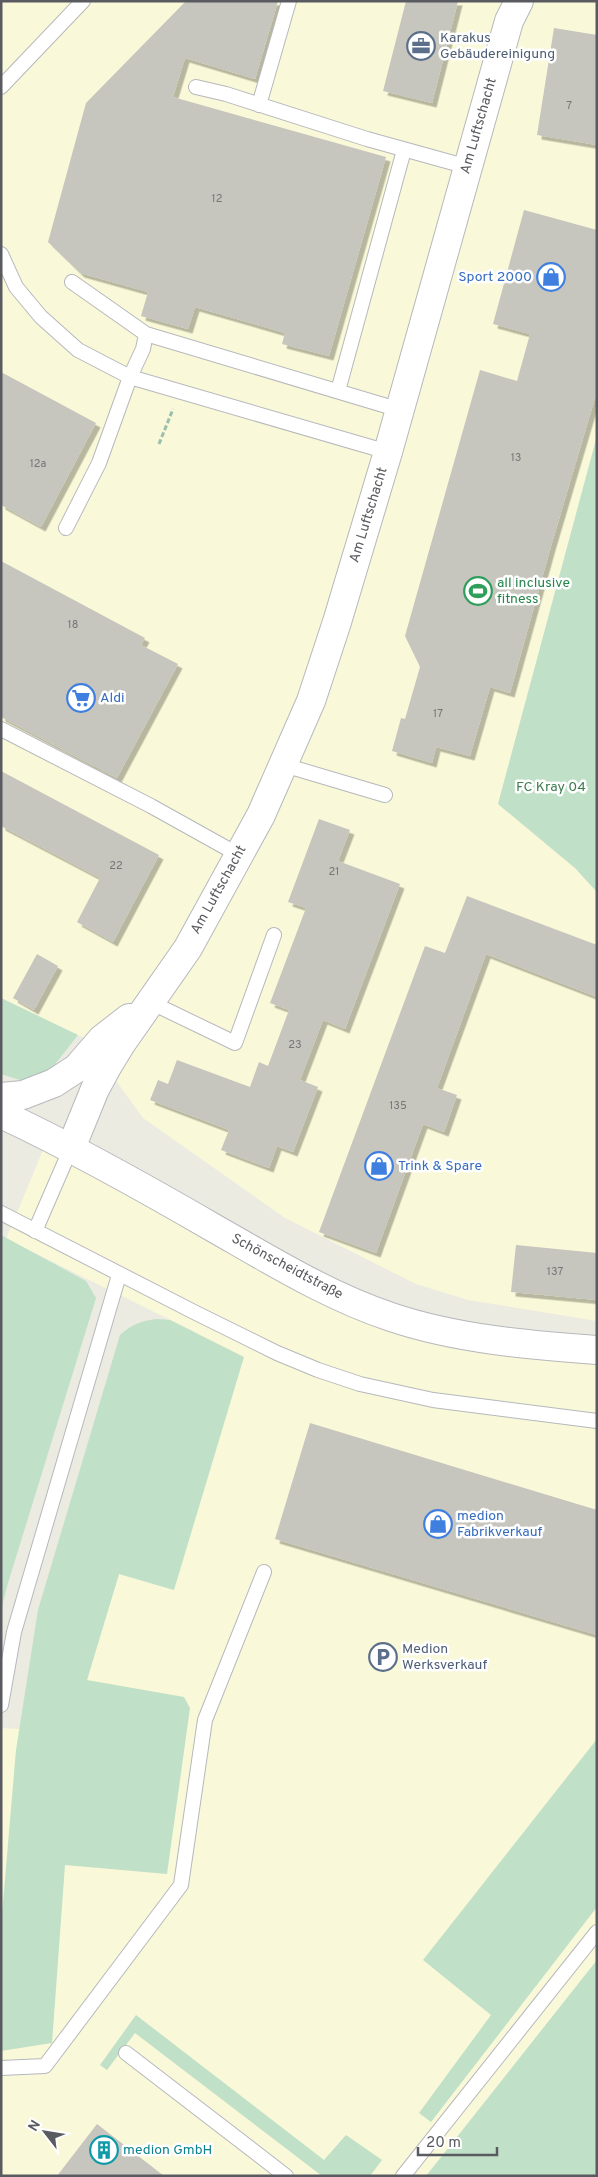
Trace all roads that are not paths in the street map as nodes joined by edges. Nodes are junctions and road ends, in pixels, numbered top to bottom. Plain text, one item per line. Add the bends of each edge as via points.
1 (84, 1) edge
2 (289, 1) edge
3 (519, 1) edge
4 (1, 87) edge
5 (196, 87) dead end
6 (259, 105) junction
7 (404, 150) junction
8 (468, 166) junction
9 (1, 254) edge
10 (72, 282) dead end
11 (146, 334) junction
12 (130, 377) junction
13 (338, 391) junction
14 (400, 410) junction
15 (388, 452) junction
16 (66, 528) dead end
17 (1, 729) edge
18 (284, 765) junction
19 (385, 796) dead end
20 (239, 855) junction
21 (274, 935) dead end
22 (150, 1002) junction
23 (1, 1098) edge
24 (1, 1114) edge
25 (71, 1148) junction
26 (1, 1213) edge
27 (35, 1231) junction
28 (119, 1275) junction
29 (597, 1350) edge
30 (597, 1421) edge
31 (264, 1572) dead end
32 (1, 1705) edge
33 (597, 1932) edge
34 (126, 2053) dead end
35 (1, 2068) edge
36 (286, 2176) edge
37 (403, 2176) edge

1 - 4 lane
2 - 6 lane
3 - 8 street, Am Luftschacht via 509,21
5 - 6 lane
6 - 7 lane
7 - 8 lane
7 - 13 lane
8 - 14 street, Am Luftschacht
9 - 12 lane via 16,286 41,318 78,350
10 - 11 lane
11 - 12 lane
11 - 13 lane
12 - 15 lane
12 - 16 lane via 99,463
13 - 14 lane
14 - 15 street, Am Luftschacht
15 - 18 street, Am Luftschacht via 338,622 311,701
17 - 20 lane
18 - 19 lane
18 - 20 street, Am Luftschacht
20 - 22 street, Am Luftschacht via 188,948
21 - 22 lane via 235,1043
22 - 23 street, Am Luftschacht via 102,1039 77,1068 54,1083 23,1095
22 - 25 street, Am Luftschacht via 95,1089
24 - 25 street, Schönscheidtstraße
25 - 27 lane
25 - 29 street, Schönscheidtstraße via 290,1271 390,1317 451,1333
26 - 27 lane
27 - 28 lane
28 - 30 lane via 277,1352 360,1384 433,1400
28 - 32 lane via 14,1632
31 - 35 lane via 206,1720 181,1885 46,2066
33 - 37 lane
34 - 36 lane

